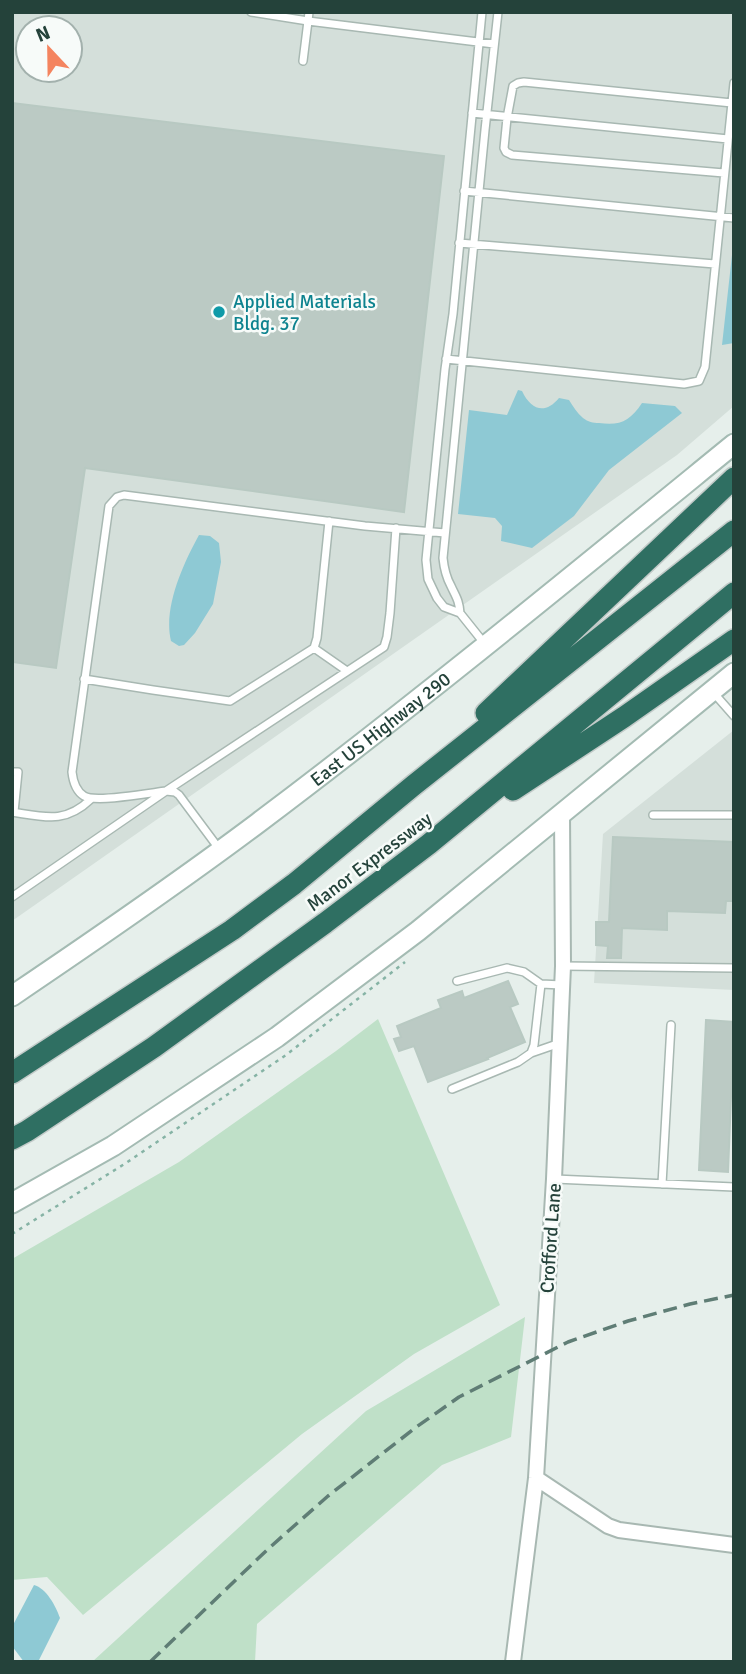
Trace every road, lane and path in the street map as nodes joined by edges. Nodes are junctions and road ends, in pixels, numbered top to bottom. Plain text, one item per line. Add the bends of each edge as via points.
1 (251, 12) edge
2 (482, 12) edge
3 (498, 12) edge
4 (308, 16) edge
5 (479, 43) junction
6 (494, 44) junction
7 (303, 61) dead end
8 (734, 83) edge
9 (732, 103) junction
10 (472, 113) junction
11 (486, 116) junction
12 (507, 118) junction
13 (728, 138) junction
14 (724, 173) junction
15 (464, 191) junction
16 (480, 192) junction
17 (720, 216) junction
18 (734, 218) edge
19 (459, 243) junction
20 (475, 245) junction
21 (715, 264) junction
22 (446, 359) junction
23 (463, 361) junction
24 (734, 444) edge
25 (734, 478) edge
26 (329, 521) junction
27 (396, 528) junction
28 (428, 531) junction
29 (734, 531) edge
30 (445, 533) junction
31 (734, 593) edge
32 (460, 613) junction
33 (734, 640) edge
34 (486, 646) junction
35 (314, 648) junction
36 (347, 671) junction
37 (734, 673) edge
38 (84, 679) junction
39 (712, 691) junction
40 (734, 716) edge
41 (12, 772) edge
42 (414, 785) junction
43 (166, 791) junction
44 (91, 799) junction
45 (13, 812) edge
46 (562, 813) junction
47 (653, 815) dead end
48 (734, 815) edge
49 (429, 844) junction
50 (220, 850) junction
51 (12, 897) edge
52 (564, 966) junction
53 (734, 968) edge
54 (457, 981) dead end
55 (541, 984) junction
56 (563, 985) junction
57 (12, 996) edge
58 (671, 1025) dead end
59 (560, 1043) junction
60 (531, 1053) junction
61 (12, 1073) edge
62 (452, 1089) dead end
63 (12, 1139) edge
64 (554, 1179) junction
65 (662, 1184) junction
66 (734, 1187) edge
67 (12, 1203) edge
68 (536, 1478) junction
69 (734, 1545) edge
70 (513, 1662) edge

1 - 4 lane
2 - 5 lane
3 - 6 lane
4 - 5 lane
4 - 7 lane
5 - 6 lane
5 - 10 lane
6 - 11 lane
8 - 9 lane
9 - 12 lane via 524,82 513,86
9 - 13 lane
10 - 11 lane
10 - 15 lane
11 - 12 lane
11 - 16 lane
12 - 13 lane
12 - 14 lane via 504,148 512,155
13 - 14 lane
14 - 17 lane
15 - 16 lane
15 - 19 lane
16 - 17 lane
16 - 20 lane
17 - 18 lane
17 - 21 lane
19 - 20 lane
19 - 22 lane
20 - 21 lane
20 - 23 lane
21 - 23 lane via 705,367 699,381 684,384
22 - 23 lane
22 - 28 lane
23 - 30 lane
24 - 34 main road, East US Highway 290
25 - 42 highway
26 - 27 lane
26 - 35 lane
26 - 38 lane via 117,497 106,512
27 - 28 lane
27 - 36 lane via 384,647
28 - 30 lane
28 - 32 lane via 427,569 432,589 444,607
29 - 42 highway, Manor Expressway
30 - 32 lane via 445,572 459,600
31 - 49 highway, Manor Expressway
32 - 34 lane
33 - 49 highway via 624,718
34 - 50 main road, East US Highway 290
35 - 36 lane
35 - 38 lane via 230,701
36 - 43 lane
37 - 39 main road
38 - 44 lane via 72,772 80,792
39 - 40 lane
39 - 46 main road
41 - 45 lane via 18,772
42 - 61 highway, Manor Expressway via 232,930
43 - 44 lane
43 - 50 lane via 179,795
43 - 51 lane
44 - 45 lane via 64,817
46 - 52 street, Crofford Lane
46 - 67 main road via 418,931 277,1037 113,1146
47 - 48 lane
49 - 63 highway, Manor Expressway via 154,1047
50 - 57 main road, East US Highway 290
52 - 53 lane
52 - 56 street, Crofford Lane
54 - 55 lane via 507,968 524,972
55 - 56 lane
55 - 60 lane
56 - 59 street, Crofford Lane
58 - 65 lane
59 - 60 lane
59 - 64 street, Crofford Lane
60 - 62 lane
64 - 65 lane
64 - 68 street, Crofford Lane
65 - 66 lane
68 - 69 street via 620,1531
68 - 70 street, Crofford Lane

